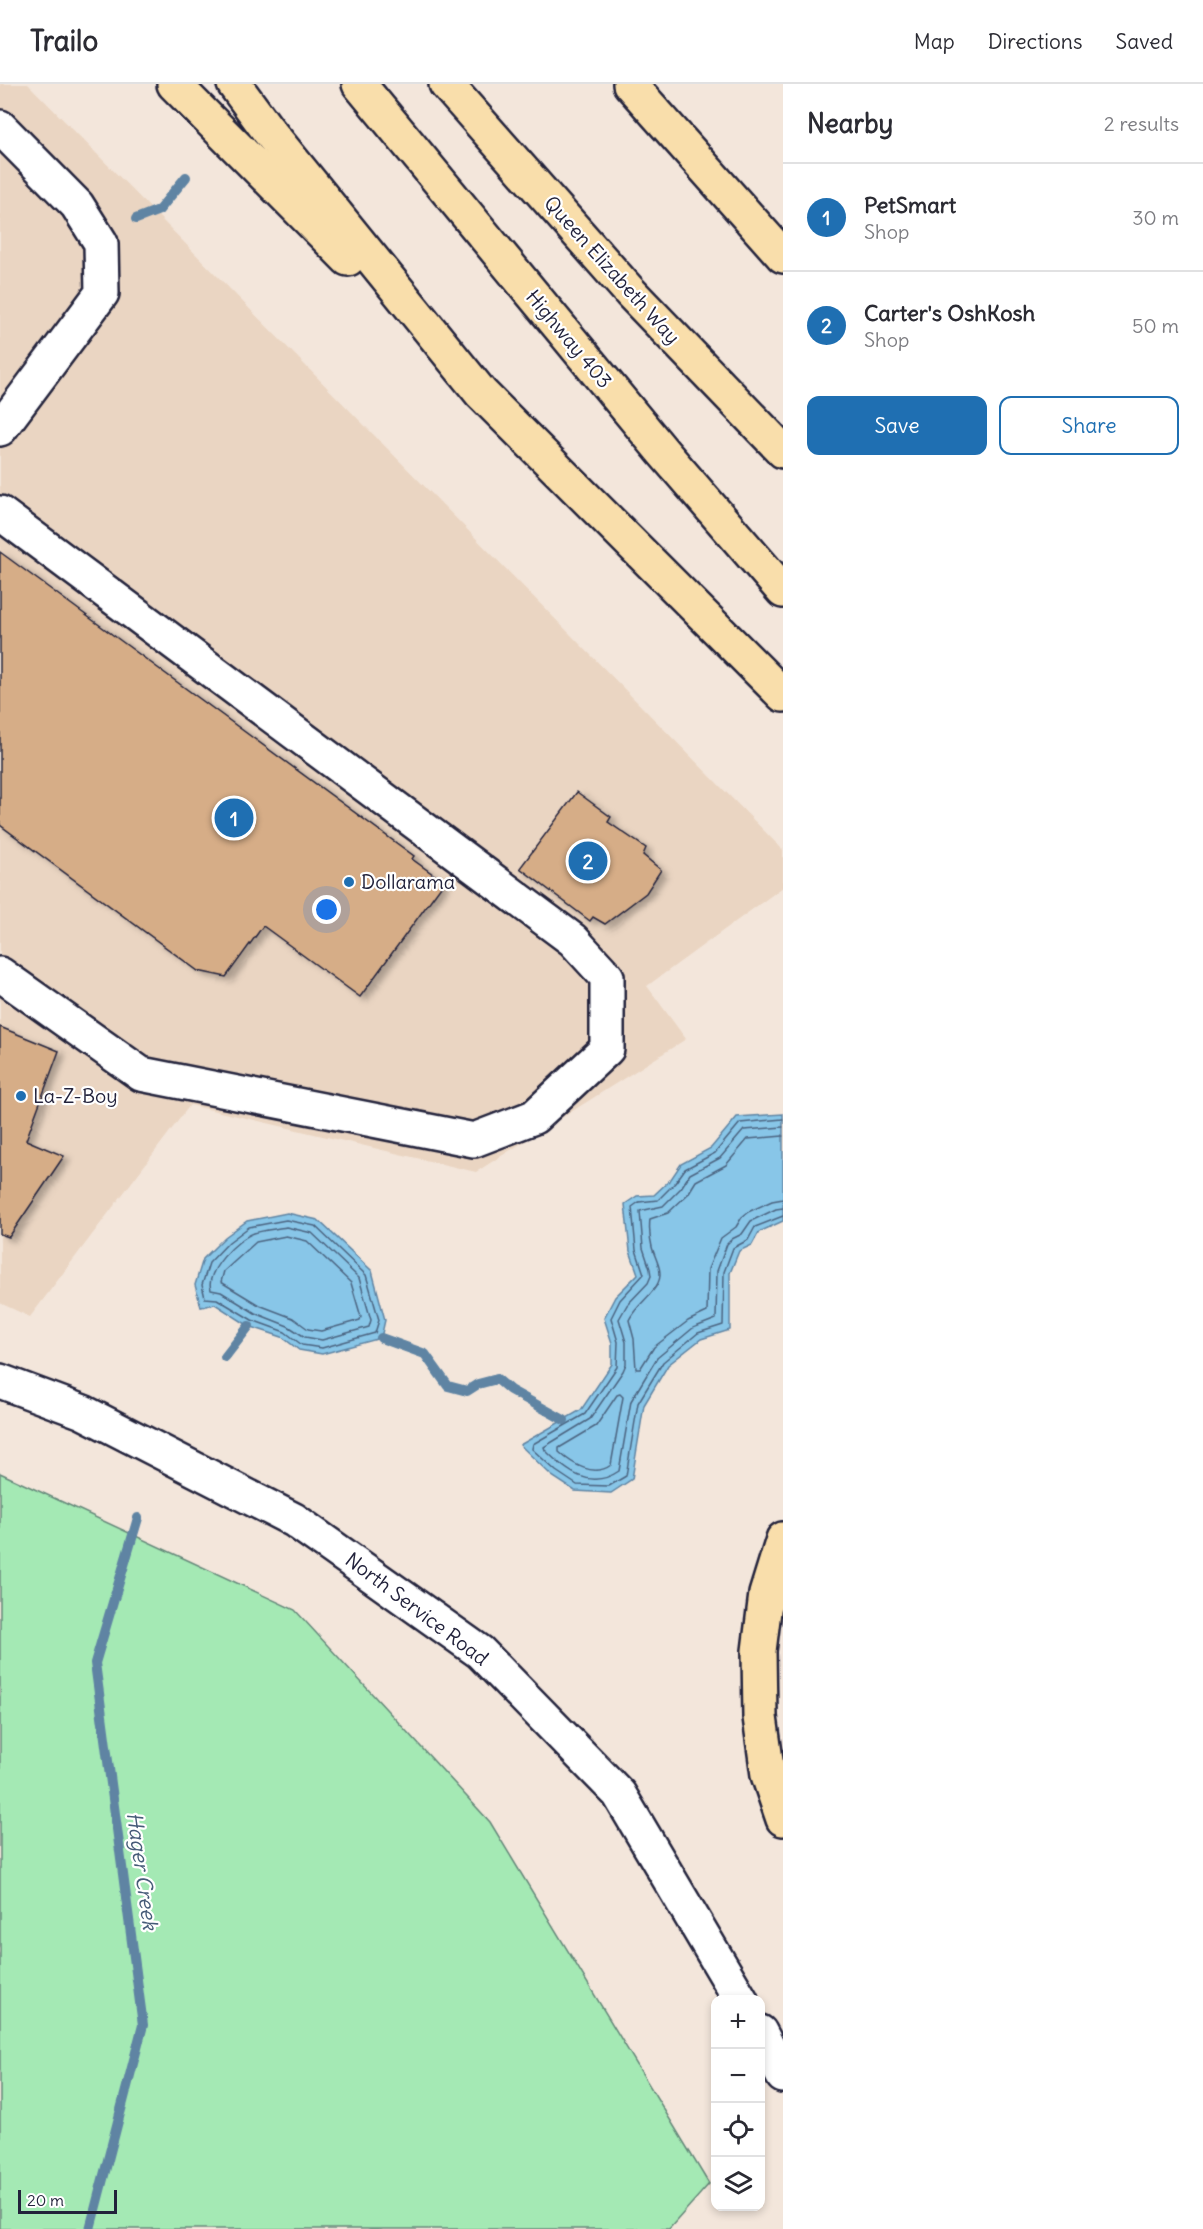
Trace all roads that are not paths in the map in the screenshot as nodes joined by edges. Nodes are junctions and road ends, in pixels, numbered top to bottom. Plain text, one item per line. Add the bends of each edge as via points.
1 (174, 84) edge
2 (234, 84) edge
3 (359, 84) edge
4 (446, 84) edge
5 (630, 84) edge
6 (0, 127) edge
7 (783, 256) edge
8 (481, 393) junction
9 (0, 429) edge
10 (783, 452) edge
11 (0, 513) edge
12 (783, 591) edge
13 (783, 695) edge
14 (0, 974) edge
15 (0, 1381) edge
16 (783, 1539) edge
17 (783, 1819) edge
18 (738, 1995) edge
19 (765, 2042) edge
20 (783, 2076) edge

1 - 8 highway
2 - 8 highway
3 - 12 highway, Highway 403
4 - 10 highway, Queen Elizabeth Way via 630,292
5 - 7 highway
6 - 9 street via 77,205 101,243 102,292
8 - 13 highway
11 - 14 street via 573,940 608,977 607,1049 534,1117 474,1140 141,1074
15 - 18 street, North Service Road via 83,1412 294,1520 480,1652 619,1794
16 - 17 highway via 766,1594 759,1651 760,1717 768,1775
19 - 20 street

